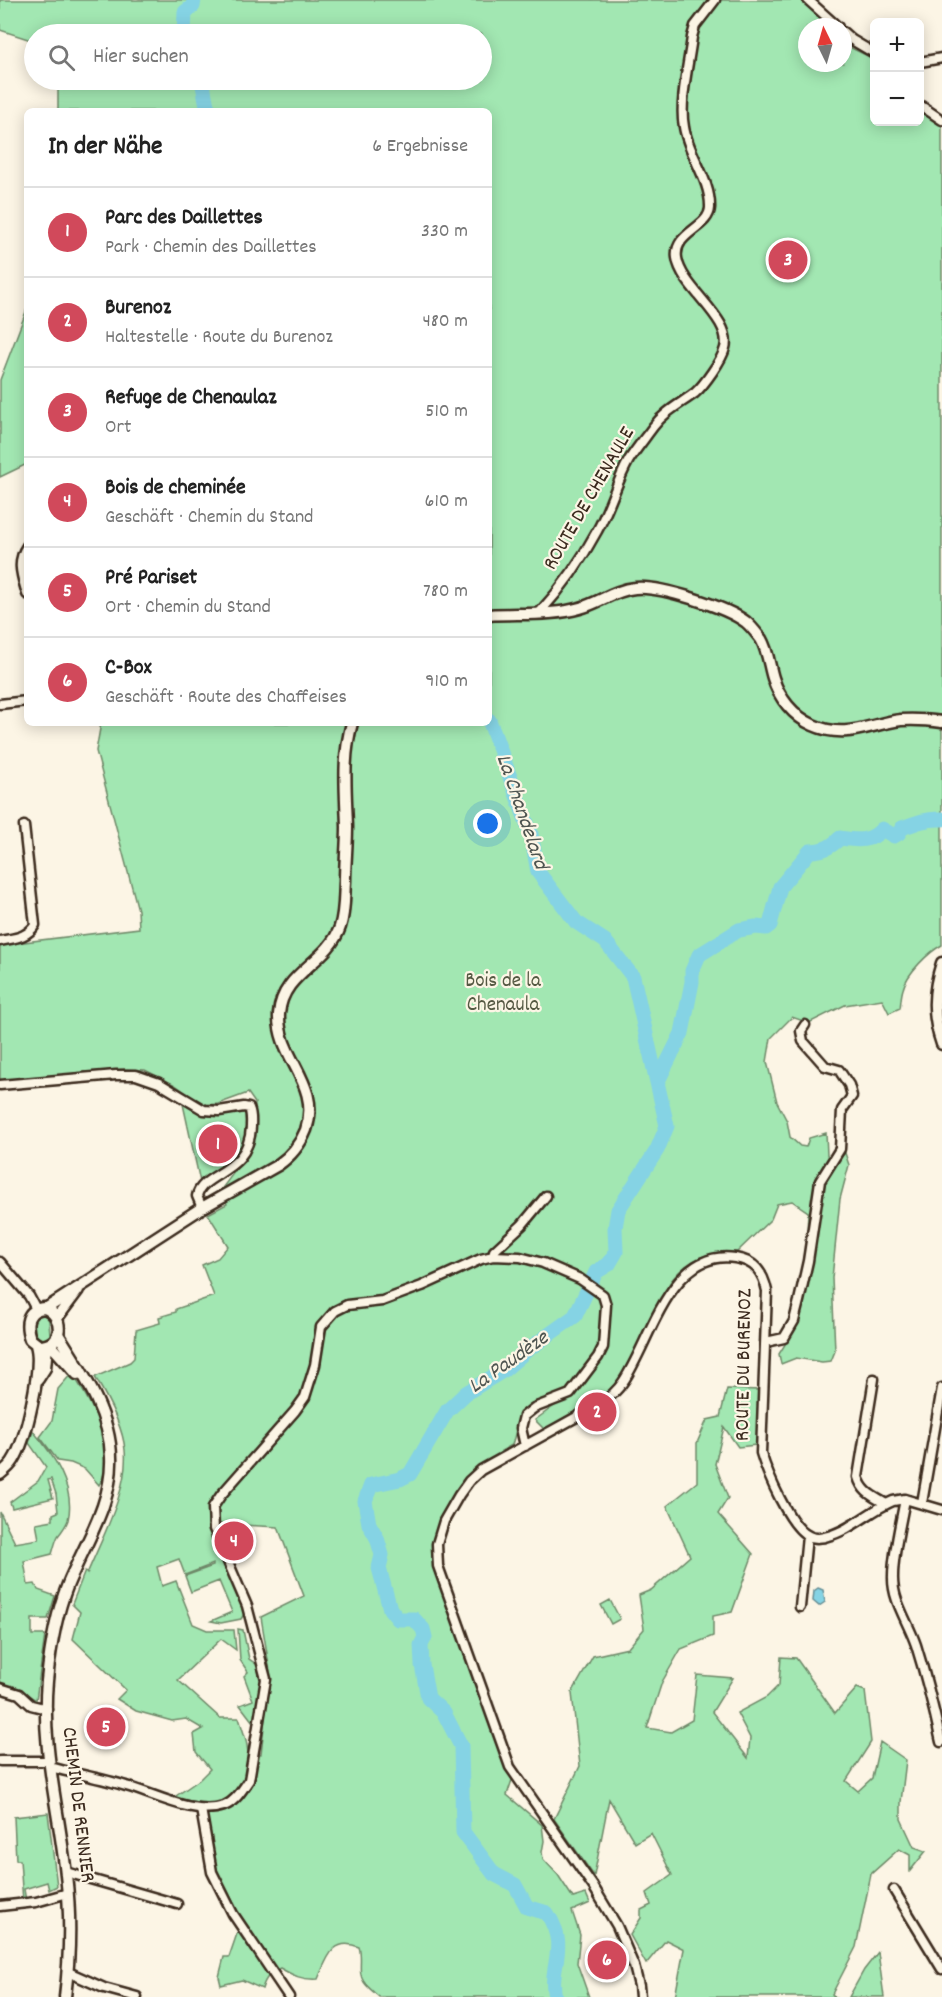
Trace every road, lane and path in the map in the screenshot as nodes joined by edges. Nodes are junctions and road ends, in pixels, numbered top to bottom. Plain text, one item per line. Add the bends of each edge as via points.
1 (715, 0) edge
2 (808, 0) edge
3 (828, 18) edge
4 (852, 39) edge
5 (870, 51) edge
6 (942, 58) edge
7 (924, 61) edge
8 (924, 108) edge
9 (942, 120) edge
10 (24, 552) edge
11 (24, 582) edge
12 (540, 612) junction
13 (492, 615) edge
14 (24, 701) edge
15 (0, 704) edge
16 (942, 722) edge
17 (351, 726) edge
18 (24, 826) dead end
19 (0, 941) edge
20 (942, 963) edge
21 (805, 1025) dead end
22 (942, 1044) edge
23 (0, 1085) edge
24 (546, 1196) dead end
25 (202, 1208) junction
26 (493, 1256) junction
27 (0, 1262) edge
28 (78, 1290) junction
29 (41, 1308) junction
30 (57, 1318) junction
31 (58, 1334) junction
32 (766, 1342) junction
33 (44, 1345) junction
34 (66, 1361) junction
35 (45, 1368) junction
36 (874, 1379) dead end
37 (86, 1382) junction
38 (35, 1385) junction
39 (942, 1388) edge
40 (525, 1446) junction
41 (0, 1474) edge
42 (905, 1499) junction
43 (922, 1503) junction
44 (886, 1504) junction
45 (942, 1510) edge
46 (807, 1536) junction
47 (800, 1607) dead end
48 (0, 1688) edge
49 (47, 1709) junction
50 (941, 1742) edge
51 (0, 1761) edge
52 (50, 1764) junction
53 (201, 1809) junction
54 (66, 1872) junction
55 (894, 1890) dead end
56 (68, 1893) junction
57 (177, 1904) dead end
58 (0, 1906) edge
59 (942, 1969) edge
60 (68, 1972) junction
61 (65, 1997) edge
62 (137, 1997) edge
63 (289, 1997) edge
64 (640, 1997) edge

1 - 12 street, ROUTE DE CHENAULE via 695,26 683,110 684,128 709,194 710,210 708,218 681,242 676,256 681,272 723,327 726,346 697,391 655,424 629,460 598,530
2 - 3 street
4 - 5 street
6 - 7 street
8 - 9 street
10 - 11 street via 20,565
12 - 13 street
12 - 16 street via 580,608 625,589 657,588 705,603 748,623 762,640 778,693 792,712 812,725 837,732 899,720
14 - 15 street
17 - 25 street via 344,761 346,861 342,917 333,940 291,981 279,1014 281,1033 308,1095 305,1132 289,1157
18 - 19 street via 35,925 28,934
20 - 22 street via 934,1000 934,1017
21 - 32 street via 801,1031 803,1041 825,1066 839,1070 852,1096 842,1110 840,1149 820,1181 794,1321 784,1338
23 - 25 street via 136,1075 159,1083 204,1110 249,1108 252,1113 248,1143 237,1162 200,1188 196,1196
24 - 26 street
25 - 28 street
26 - 40 street via 543,1263 580,1279 598,1291 606,1305 603,1347 598,1357 570,1394 524,1416 521,1428
26 - 53 street via 382,1301 346,1305 334,1311 321,1327 305,1397 213,1507 214,1529 247,1606 266,1679 249,1780 227,1805
27 - 29 street
28 - 29 street
28 - 30 street
29 - 30 street via 54,1312
29 - 33 street via 28,1316 27,1329 30,1339
30 - 31 street
31 - 33 street
31 - 37 street, CHEMIN DE RENNIER
32 - 40 street, ROUTE DU BURENOZ via 764,1277 745,1260 706,1260 691,1268 672,1290 613,1395
32 - 46 street, ROUTE DU BURENOZ via 761,1453 794,1523
33 - 34 street, CHEMIN DE RENNIER
33 - 35 street
33 - 38 street via 38,1352
34 - 35 street via 53,1361
34 - 37 street, CHEMIN DE RENNIER
35 - 38 street
36 - 44 street via 858,1477 869,1494
37 - 49 street, CHEMIN DE RENNIER via 109,1431 111,1476 101,1510 62,1602 47,1683
38 - 41 street via 17,1453
39 - 43 street
40 - 64 street, ROUTE DU BURENOZ via 469,1481 444,1521 437,1544 438,1566 510,1767 617,1926 634,1966
42 - 43 street
42 - 44 street
42 - 50 street via 892,1576 899,1609 916,1645
43 - 45 street
44 - 46 street via 828,1536
46 - 47 street
48 - 49 street via 19,1694 30,1705
49 - 52 street, CHEMIN DE RENNIER
51 - 52 street
52 - 53 street
52 - 54 street, CHEMIN DE RENNIER
53 - 63 street via 212,1872 233,1914
54 - 56 street, CHEMIN DE RENNIER
54 - 57 street
55 - 59 street
56 - 58 street
56 - 60 street, CHEMIN DE RENNIER
60 - 61 street, CHEMIN DE RENNIER
60 - 62 street

